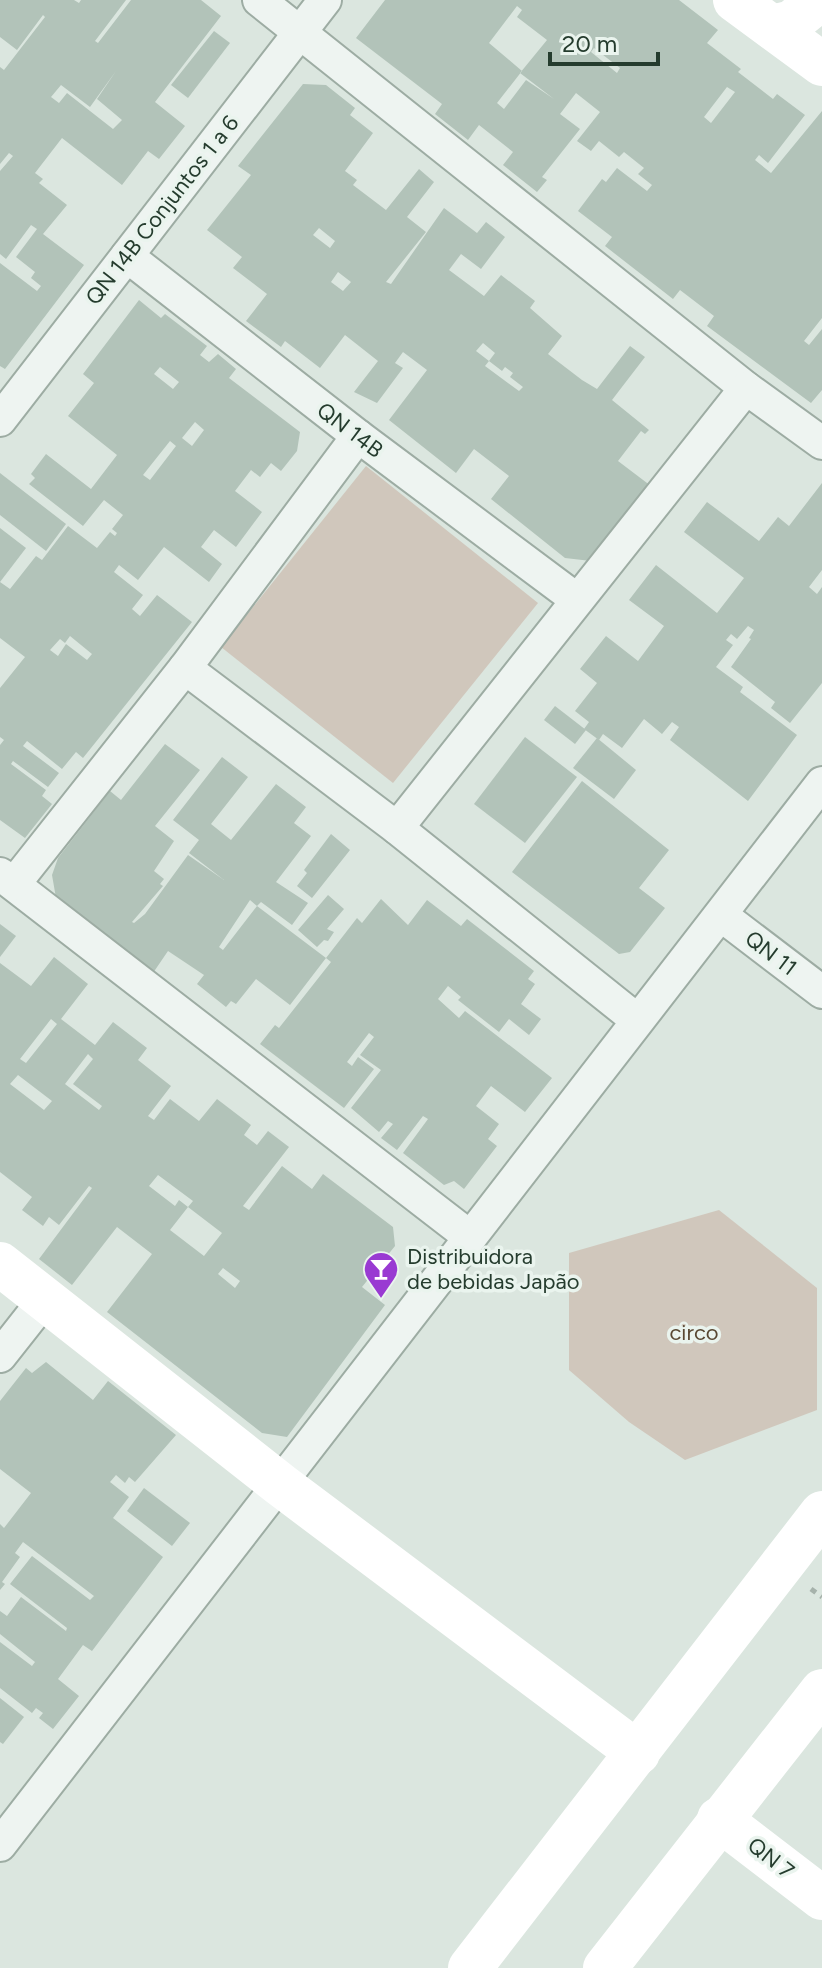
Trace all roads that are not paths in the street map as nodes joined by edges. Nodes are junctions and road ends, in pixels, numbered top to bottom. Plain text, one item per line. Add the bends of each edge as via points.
1 (259, 0) edge
2 (325, 0) edge
3 (735, 0) edge
4 (819, 0) edge
5 (772, 27) junction
6 (300, 32) junction
7 (822, 64) edge
8 (127, 256) junction
9 (746, 388) junction
10 (0, 420) edge
11 (358, 436) junction
12 (822, 443) edge
13 (576, 599) junction
14 (185, 668) junction
15 (822, 783) edge
16 (397, 828) junction
17 (7, 879) edge
18 (721, 915) junction
19 (822, 992) edge
20 (637, 1020) junction
21 (470, 1237) junction
22 (0, 1264) edge
23 (45, 1299) junction
24 (0, 1356) edge
25 (281, 1485) junction
26 (822, 1513) edge
27 (822, 1691) edge
28 (638, 1753) junction
29 (719, 1819) junction
30 (0, 1845) edge
31 (822, 1898) edge
32 (470, 1968) edge
33 (605, 1968) edge

1 - 6 street
2 - 6 street, QN 14B Conjuntos 1 a 6
3 - 5 main road
4 - 5 main road via 792,22
5 - 7 main road
6 - 8 street, QN 14B Conjuntos 1 a 6
6 - 9 street
8 - 10 street, QN 14B Conjuntos 1 a 6
8 - 11 street, QN 14B
9 - 12 street
9 - 13 street
11 - 13 street, QN 14B
11 - 14 street
13 - 16 street
14 - 16 street
14 - 17 street
15 - 18 street
16 - 20 street
17 - 21 street
18 - 19 street, QN 11
18 - 20 street
20 - 21 street
21 - 25 street
22 - 23 main road
23 - 24 street
23 - 25 main road
25 - 28 main road
25 - 30 street
26 - 28 main road
27 - 29 main road
28 - 32 main road
29 - 31 main road, QN 7
29 - 33 main road

